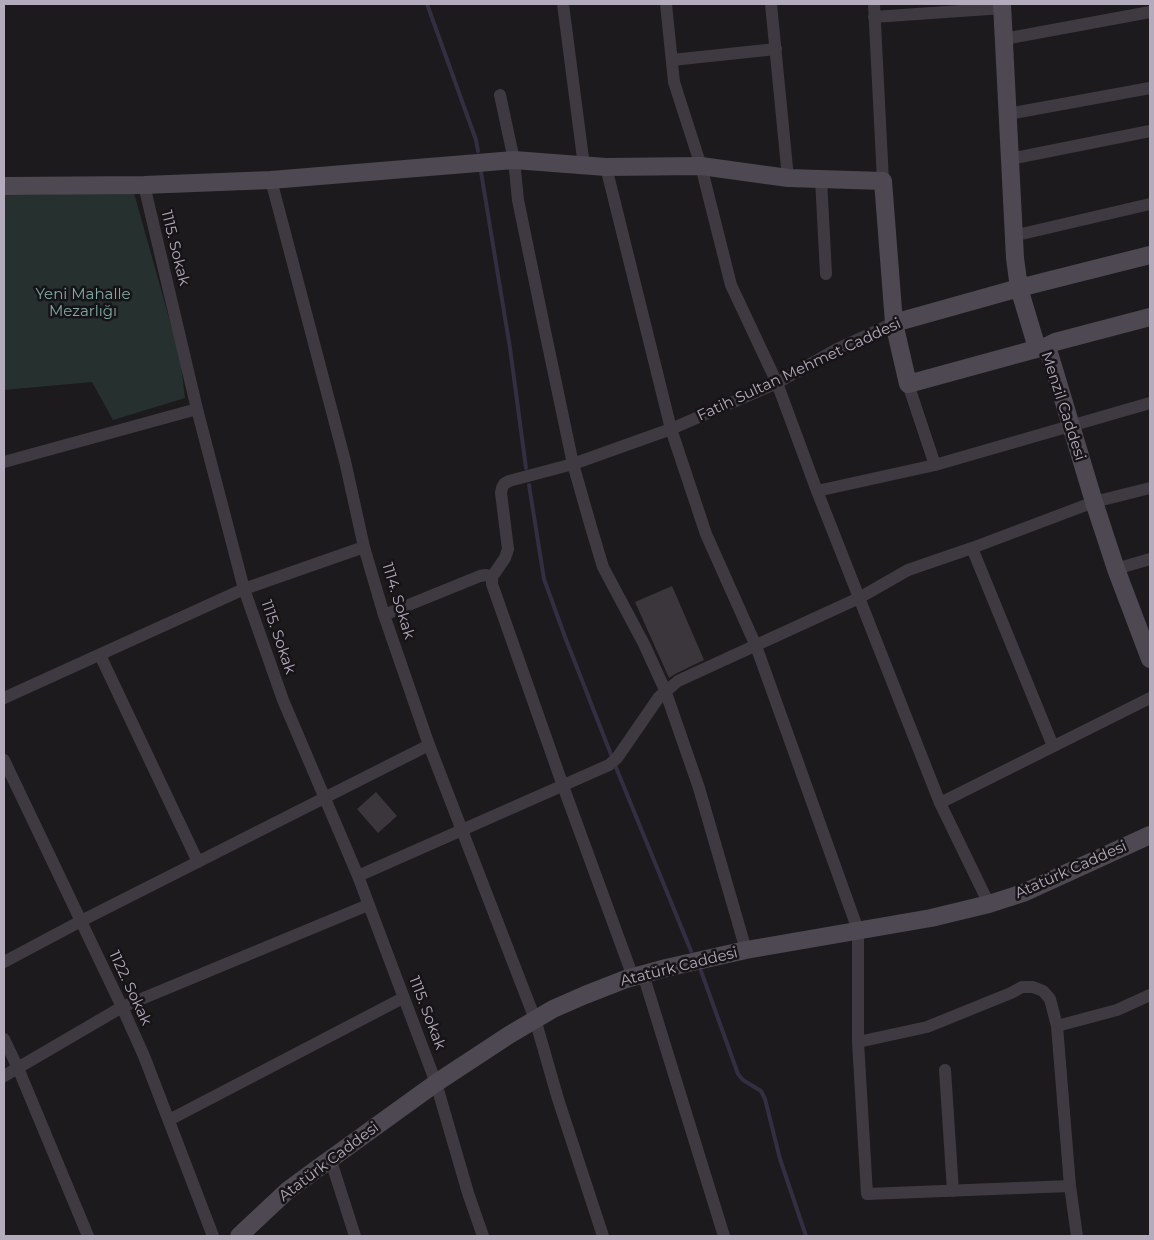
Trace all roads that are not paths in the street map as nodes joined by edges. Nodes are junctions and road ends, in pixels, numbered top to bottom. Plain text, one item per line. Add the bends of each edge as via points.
1 (563, 4) edge
2 (666, 4) edge
3 (771, 4) edge
4 (874, 4) edge
5 (1002, 6) edge
6 (1150, 12) edge
7 (874, 17) junction
8 (1004, 39) junction
9 (776, 49) junction
10 (672, 60) junction
11 (1150, 88) edge
12 (500, 95) dead end
13 (1008, 114) junction
14 (1150, 131) edge
15 (1010, 159) junction
16 (514, 160) junction
17 (584, 166) junction
18 (701, 166) junction
19 (606, 167) junction
20 (788, 178) junction
21 (821, 179) junction
22 (271, 180) junction
23 (883, 181) junction
24 (144, 185) junction
25 (4, 186) edge
26 (1150, 204) edge
27 (1013, 236) junction
28 (1150, 255) edge
29 (826, 274) dead end
30 (1020, 288) junction
31 (1150, 317) edge
32 (894, 323) junction
33 (1042, 347) junction
34 (778, 383) junction
35 (908, 384) junction
36 (1150, 403) edge
37 (197, 409) junction
38 (1071, 426) junction
39 (671, 429) junction
40 (4, 462) edge
41 (573, 464) junction
42 (935, 465) junction
43 (1150, 488) edge
44 (817, 491) junction
45 (1094, 502) junction
46 (364, 547) junction
47 (972, 548) junction
48 (1150, 558) edge
49 (1116, 568) junction
50 (492, 577) junction
51 (244, 589) junction
52 (859, 598) junction
53 (384, 615) junction
54 (756, 646) junction
55 (100, 654) junction
56 (1150, 659) edge
57 (665, 690) junction
58 (4, 698) edge
59 (1150, 698) edge
60 (429, 745) junction
61 (1053, 746) junction
62 (4, 760) edge
63 (563, 786) junction
64 (325, 798) junction
65 (940, 803) junction
66 (462, 831) junction
67 (1150, 835) edge
68 (198, 862) junction
69 (358, 876) junction
70 (989, 904) junction
71 (368, 905) junction
72 (81, 921) junction
73 (858, 930) junction
74 (746, 950) junction
75 (4, 962) edge
76 (638, 976) junction
77 (1150, 995) edge
78 (403, 998) junction
79 (122, 1007) junction
80 (535, 1019) junction
81 (1057, 1026) junction
82 (4, 1039) edge
83 (858, 1042) junction
84 (18, 1068) junction
85 (944, 1070) dead end
86 (4, 1076) edge
87 (436, 1082) junction
88 (169, 1120) junction
89 (330, 1158) junction
90 (1070, 1186) junction
91 (952, 1191) junction
92 (88, 1236) edge
93 (213, 1236) edge
94 (239, 1236) edge
95 (355, 1236) edge
96 (482, 1236) edge
97 (603, 1236) edge
98 (724, 1236) edge
99 (1076, 1236) edge

1 - 17 street
2 - 10 street
3 - 9 street
4 - 7 street
5 - 7 street
5 - 8 street, Menzil Caddesi
6 - 8 street
7 - 23 street
8 - 13 street, Menzil Caddesi
9 - 10 street
9 - 20 street
10 - 18 street via 674,82
11 - 13 street
12 - 16 street
13 - 15 street, Menzil Caddesi
14 - 15 street
15 - 27 street, Menzil Caddesi
16 - 17 street
16 - 22 street
16 - 41 street via 518,200
17 - 19 street
18 - 19 street
18 - 20 street
18 - 34 street via 731,285
19 - 39 street
20 - 21 street
21 - 23 street
21 - 29 street
22 - 24 street
22 - 46 street, 1114. Sokak via 345,461
23 - 32 street
24 - 25 street
24 - 37 street, 1115. Sokak
26 - 27 street
27 - 30 street, Menzil Caddesi
28 - 30 street, Fatih Sultan Mehmet Caddesi
30 - 32 street, Fatih Sultan Mehmet Caddesi
30 - 33 street, Menzil Caddesi
31 - 33 street
32 - 34 street, Fatih Sultan Mehmet Caddesi via 837,349
32 - 35 street
33 - 35 street
33 - 38 street, Menzil Caddesi
34 - 39 street, Fatih Sultan Mehmet Caddesi
34 - 44 street
35 - 42 street
36 - 38 street
37 - 40 street
37 - 51 street, 1115. Sokak
38 - 42 street
38 - 45 street, Menzil Caddesi
39 - 41 street, Fatih Sultan Mehmet Caddesi
39 - 54 street via 706,534
41 - 50 street, Fatih Sultan Mehmet Caddesi via 504,484 501,493 508,549
41 - 57 street via 604,566
42 - 44 street
43 - 45 street
44 - 52 street
45 - 47 street
45 - 49 street, Menzil Caddesi
46 - 51 street
46 - 53 street, 1114. Sokak
47 - 52 street via 908,570
47 - 61 street
48 - 49 street
49 - 56 street, Menzil Caddesi
50 - 53 street via 480,576
50 - 63 street
51 - 55 street
51 - 64 street, 1115. Sokak via 283,700
52 - 54 street
52 - 65 street
53 - 60 street, 1114. Sokak
54 - 57 street via 678,680
54 - 73 street
55 - 58 street
55 - 68 street
57 - 63 street via 612,763
57 - 74 street via 699,788
59 - 61 street
60 - 64 street
60 - 66 street, 1114. Sokak
61 - 65 street
62 - 72 street, 1122. Sokak
63 - 66 street
63 - 76 street
64 - 68 street
64 - 69 street, 1115. Sokak
65 - 70 street
66 - 69 street
66 - 80 street, 1114. Sokak
67 - 70 street, Atatürk Caddesi via 1023,893
68 - 72 street
69 - 71 street, 1115. Sokak
70 - 73 street, Atatürk Caddesi
71 - 78 street, 1115. Sokak
71 - 79 street
72 - 75 street
72 - 79 street, 1122. Sokak
73 - 74 street, Atatürk Caddesi
73 - 83 street
74 - 76 street, Atatürk Caddesi
76 - 80 street, Atatürk Caddesi via 585,995
76 - 98 street
77 - 81 street via 1117,1010
78 - 87 street, 1115. Sokak
78 - 88 street
79 - 84 street
79 - 88 street, 1122. Sokak
80 - 87 street, Atatürk Caddesi
80 - 97 street, 1114. Sokak
81 - 83 street via 1050,999 1033,987 1022,988 934,1024
81 - 90 street
82 - 84 street
83 - 91 street via 867,1194
84 - 86 street
84 - 92 street
85 - 91 street
87 - 89 street, Atatürk Caddesi
87 - 96 street, 1115. Sokak
88 - 93 street, 1122. Sokak
89 - 94 street, Atatürk Caddesi via 287,1191
89 - 95 street
90 - 91 street
90 - 99 street

